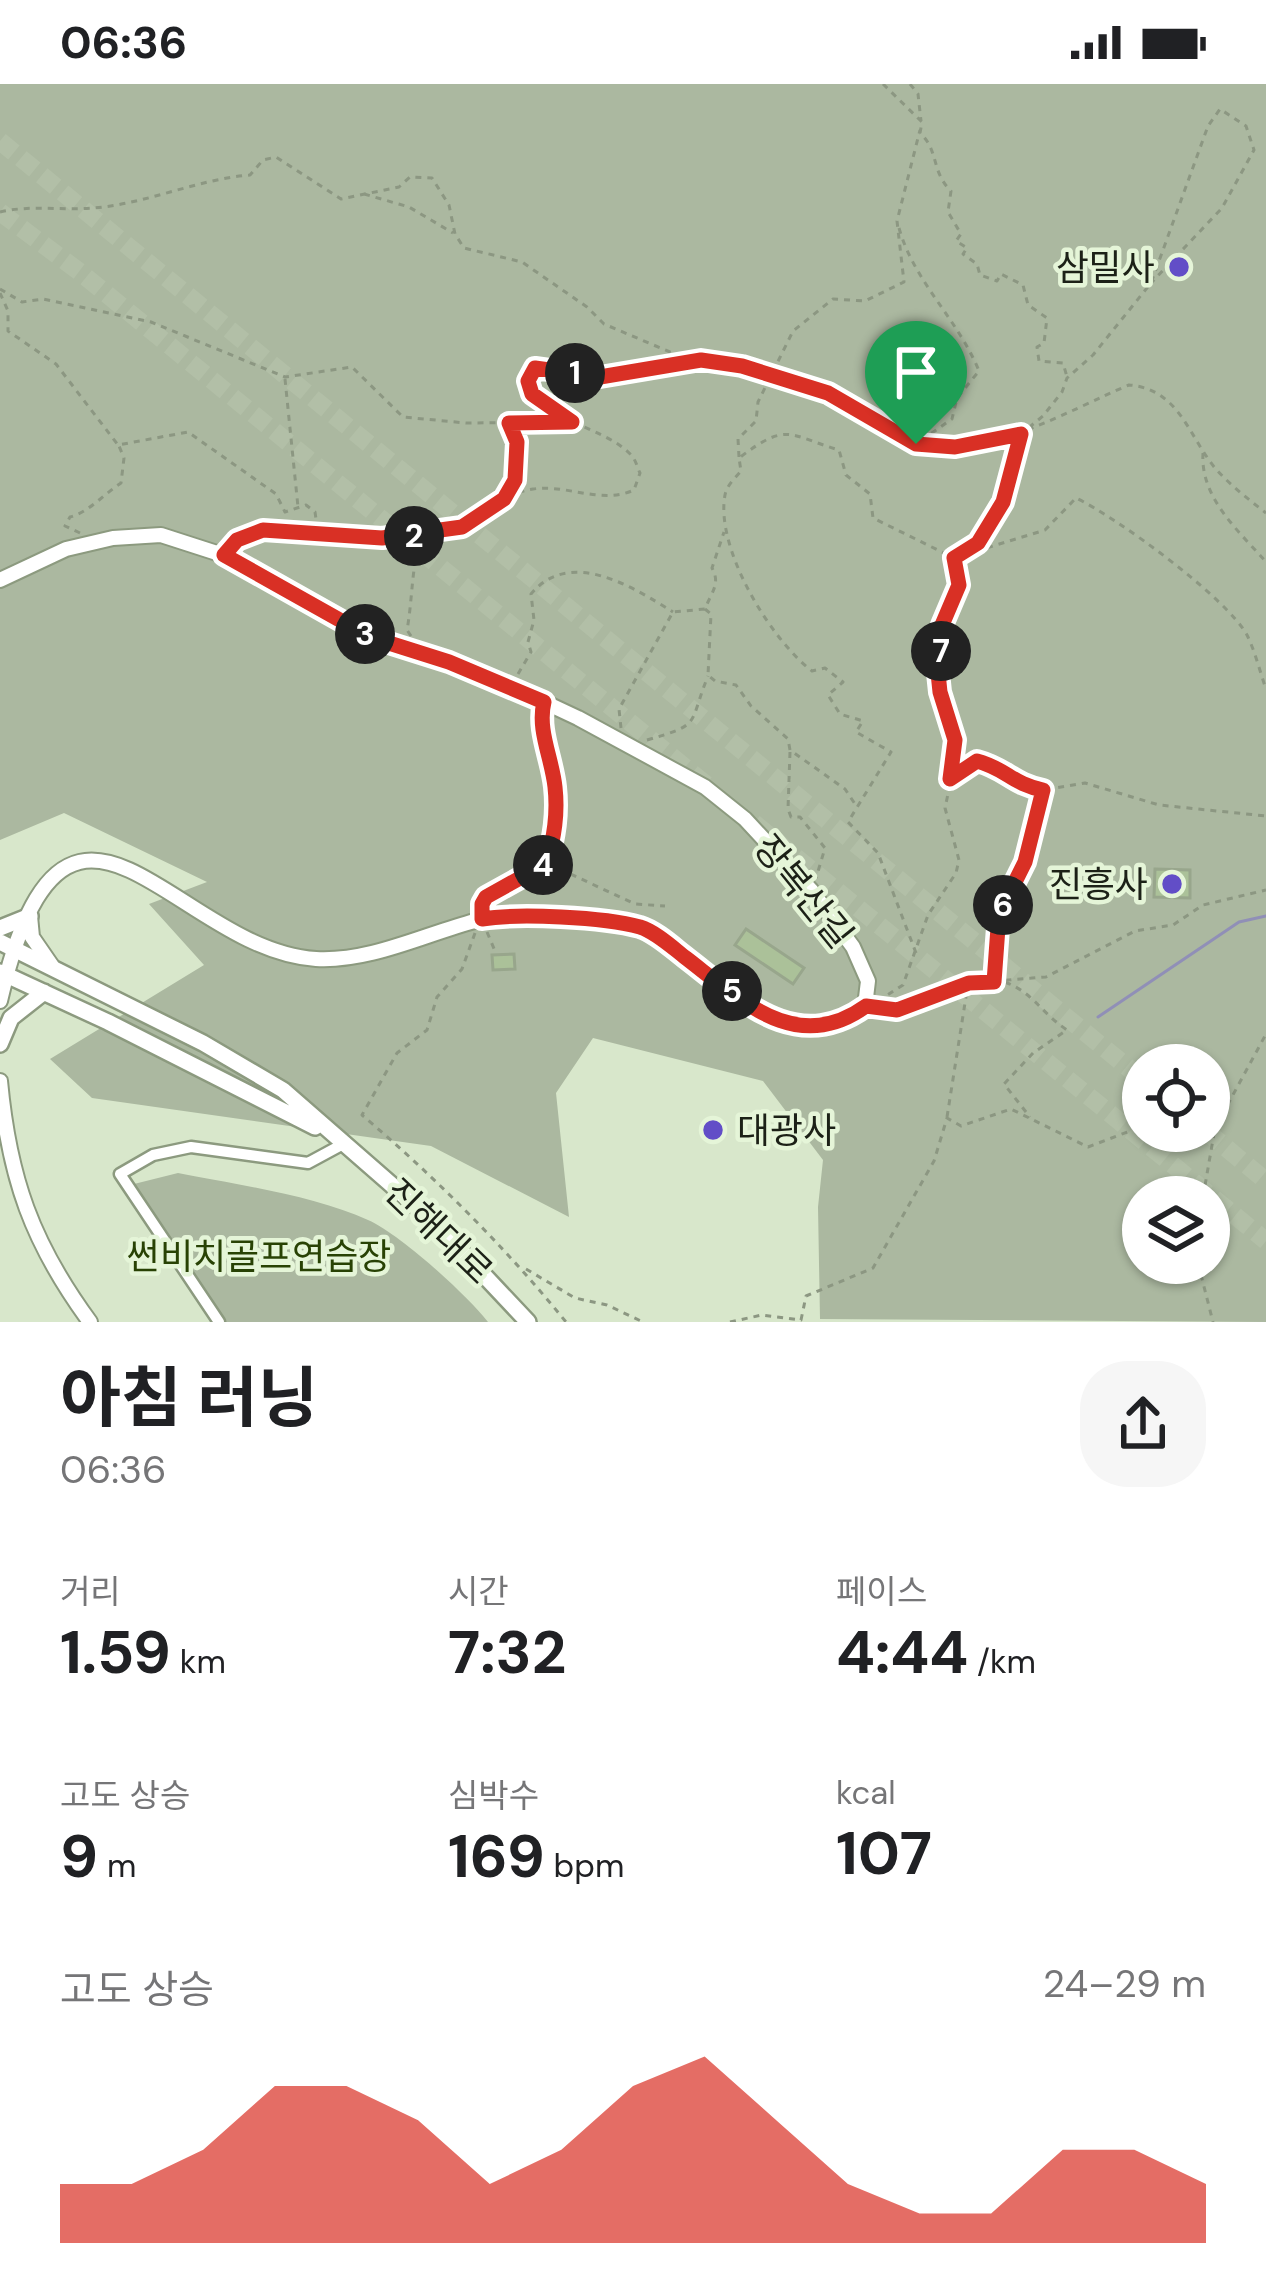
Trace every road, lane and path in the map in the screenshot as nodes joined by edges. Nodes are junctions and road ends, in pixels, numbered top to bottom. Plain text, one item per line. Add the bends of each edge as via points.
1 (883, 84) edge
2 (894, 84) edge
3 (910, 84) edge
4 (892, 94) junction
5 (922, 122) junction
6 (920, 130) junction
7 (364, 194) junction
8 (0, 212) edge
9 (897, 220) junction
10 (455, 234) junction
11 (1150, 283) junction
12 (0, 291) edge
13 (701, 360) junction
14 (769, 375) junction
15 (285, 377) junction
16 (1067, 378) junction
17 (572, 422) junction
18 (509, 423) junction
19 (1021, 434) junction
20 (916, 444) junction
21 (118, 445) junction
22 (1203, 450) junction
23 (740, 458) junction
24 (504, 499) junction
25 (298, 507) junction
26 (1266, 513) edge
27 (723, 524) junction
28 (318, 533) junction
29 (422, 534) junction
30 (101, 541) junction
31 (224, 555) junction
32 (954, 558) junction
33 (1266, 562) edge
34 (0, 580) edge
35 (705, 609) junction
36 (673, 612) junction
37 (420, 653) junction
38 (1256, 661) junction
39 (1266, 666) edge
40 (708, 674) junction
41 (514, 688) junction
42 (1266, 689) edge
43 (544, 702) junction
44 (622, 744) junction
45 (790, 750) junction
46 (649, 757) junction
47 (950, 779) junction
48 (1043, 790) junction
49 (857, 807) junction
50 (1266, 816) edge
51 (547, 863) junction
52 (811, 890) junction
53 (1266, 890) edge
54 (664, 906) dead end
55 (30, 916) junction
56 (481, 920) junction
57 (0, 928) edge
58 (8, 946) edge
59 (495, 951) dead end
60 (916, 953) junction
61 (55, 970) junction
62 (3, 974) edge
63 (994, 982) junction
64 (1004, 982) junction
65 (969, 983) junction
66 (44, 992) junction
67 (0, 1001) edge
68 (866, 1006) junction
69 (1266, 1034) edge
70 (0, 1044) edge
71 (0, 1081) edge
72 (1230, 1102) edge
73 (947, 1118) junction
74 (1034, 1124) junction
75 (1122, 1134) edge
76 (344, 1143) junction
77 (520, 1266) junction
78 (1203, 1284) edge
79 (502, 1292) junction
80 (90, 1322) edge
81 (218, 1322) edge
82 (528, 1322) edge
83 (566, 1322) edge
84 (643, 1322) edge
85 (730, 1322) edge
86 (1213, 1322) edge

1 - 4 path
2 - 4 path
3 - 5 path
4 - 5 path
5 - 6 path
6 - 9 path
6 - 16 path via 931,142 938,179 951,191 948,212 963,254 980,274 1023,285 1028,304 1047,318 1039,361 1063,363
7 - 8 path via 341,200 276,157 250,175 101,208
7 - 10 path via 410,207
7 - 10 path via 410,177 432,178
9 - 14 path via 904,282 865,301 833,299 793,331
9 - 20 path via 908,258 979,371 952,419
10 - 13 path via 464,248 522,262 604,324
11 - 11 path via 1208,126 1220,109 1246,126 1254,149 1222,208
11 - 16 path
12 - 15 path via 22,302 43,299 151,322
12 - 21 path via 8,331 56,364
13 - 14 path
13 - 17 path via 600,377 535,368 532,394
14 - 20 path via 828,393
14 - 23 path via 756,421 738,439
15 - 18 path via 352,367 403,417
15 - 25 path
16 - 19 path
17 - 18 path
17 - 24 path via 631,455 640,473 634,490 616,498 534,489
18 - 24 path via 515,480
19 - 20 path via 955,447
19 - 22 path via 1138,385 1167,397
19 - 32 path via 1003,502 978,543
21 - 25 path via 188,432 276,494 285,512
21 - 30 path via 121,483 65,526
22 - 26 path
22 - 33 path via 1211,495
23 - 27 path
23 - 32 path via 784,432 839,450 846,475 870,494 873,518
24 - 29 path via 462,527
25 - 28 path via 315,512
27 - 35 path via 712,568 718,578
27 - 49 path via 731,554 791,655 843,682 828,695 840,714 863,721 856,732 891,752
28 - 29 path
28 - 31 path via 263,530
29 - 37 path via 407,630
30 - 31 street, 장복산길 via 161,535
30 - 34 street, 장복산길
31 - 37 street, 장복산길 via 370,637
32 - 38 path via 1045,530 1076,497 1189,577 1246,632
32 - 47 path via 959,585 942,625 938,673 955,740
35 - 36 path
35 - 40 path
36 - 41 path via 601,574 542,581 530,594 530,652
36 - 44 path via 619,710
37 - 41 street, 장복산길
38 - 39 path
38 - 42 path
40 - 45 path via 736,686
40 - 46 path via 694,721 647,740
41 - 43 street, 장복산길
43 - 44 street, 장복산길
43 - 51 path via 556,807
44 - 46 street, 장복산길
45 - 49 path
45 - 52 path via 788,809 825,848
46 - 52 street, 장복산길 via 705,787
47 - 48 path via 977,761
47 - 60 path via 946,808 959,860
48 - 50 path via 1085,783 1159,806
48 - 63 path via 1025,862 999,914
49 - 60 path via 848,822 878,854
51 - 54 path via 634,904
51 - 56 path via 486,897
52 - 68 street, 장복산길 via 853,947 868,981
53 - 64 path via 1135,931 1046,976
55 - 56 street via 53,878 103,860 142,873 251,941 316,959
55 - 57 main road
55 - 58 street
55 - 61 street via 38,950
56 - 59 path
56 - 68 street via 509,914 644,928 779,1023 830,1026
56 - 77 path via 427,1030 397,1053 362,1115
58 - 61 main road
58 - 62 street
60 - 68 path via 903,985
61 - 76 main road via 203,1042 283,1090
62 - 66 main road
62 - 67 street
63 - 64 path
63 - 65 path
64 - 74 path via 1031,993 1042,1014 1067,1030 1004,1084
65 - 68 path via 897,1010
65 - 73 path
66 - 70 main road via 11,1018
66 - 76 main road
69 - 72 path
71 - 80 street via 20,1199 46,1257
73 - 74 path via 961,1126 1011,1108
73 - 85 path via 934,1161 873,1268 806,1296 802,1320 762,1315
74 - 75 path via 1088,1147
76 - 79 main road, 진해대로
76 - 81 street via 308,1163 191,1147 153,1155 120,1174
77 - 79 path
77 - 83 path
77 - 84 path via 574,1298
78 - 86 path
79 - 82 main road, 진해대로

